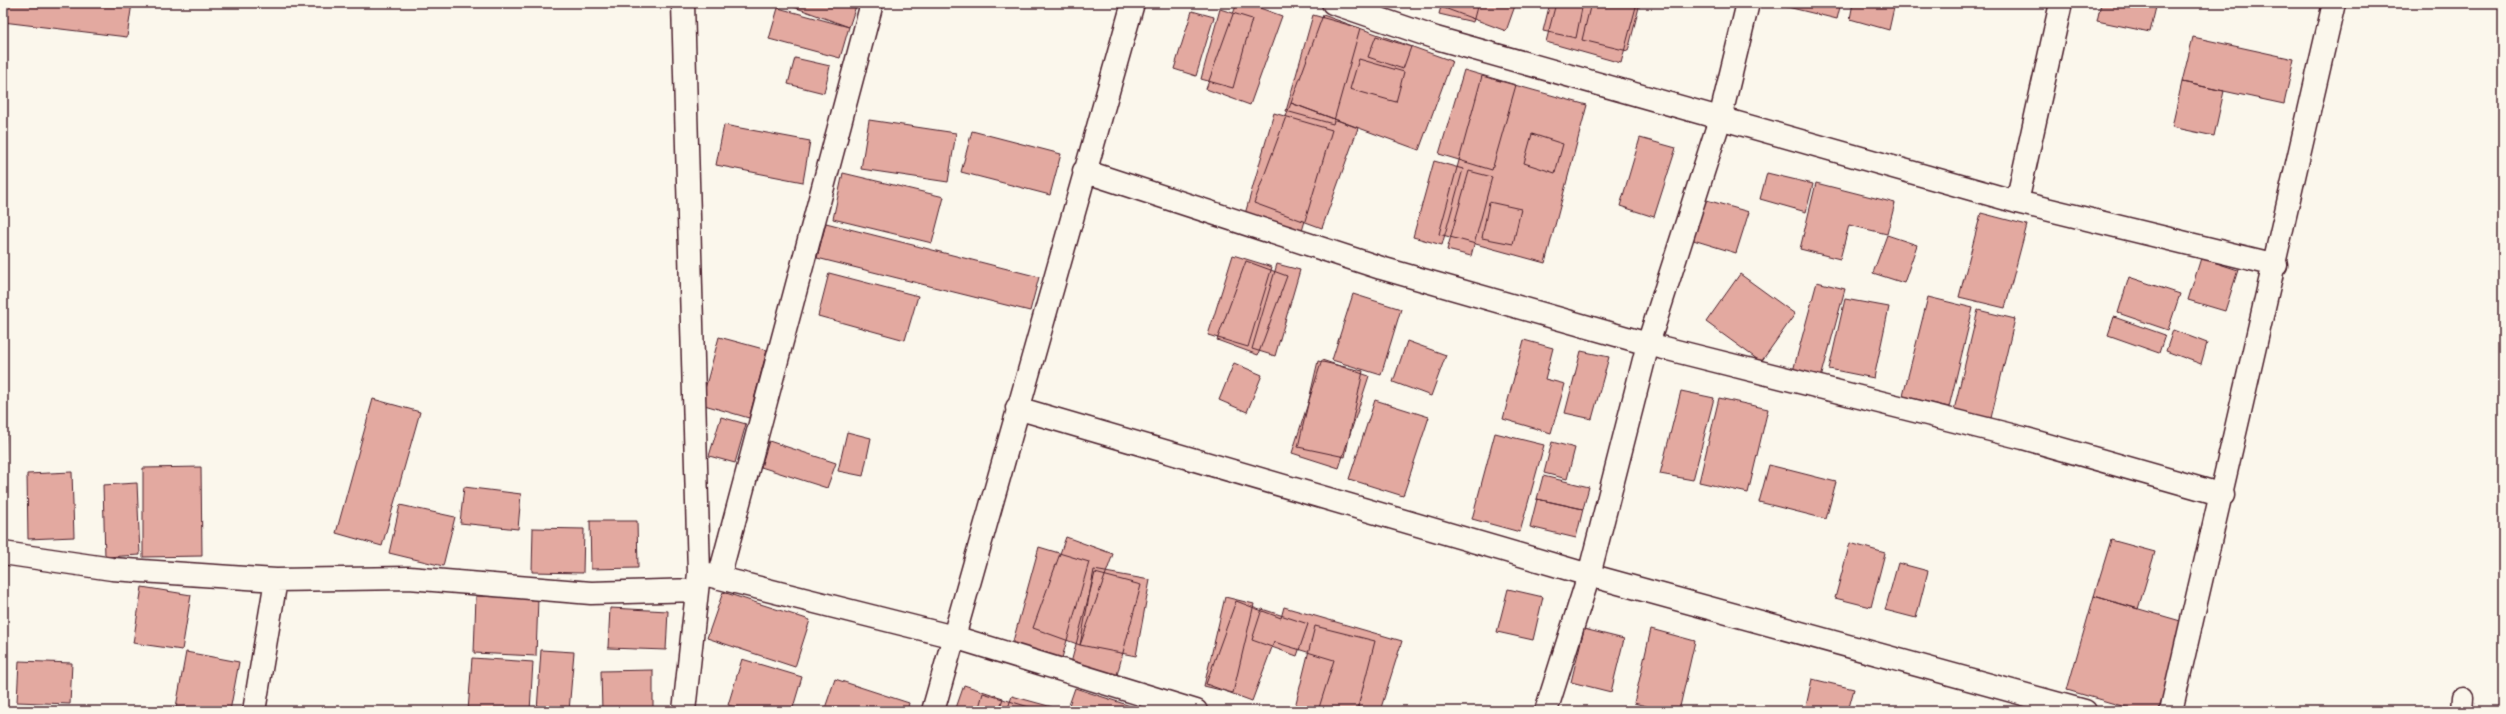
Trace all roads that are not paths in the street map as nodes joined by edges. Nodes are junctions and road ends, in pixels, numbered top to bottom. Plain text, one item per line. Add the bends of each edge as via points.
1 (683, 3) edge
2 (872, 3) edge
3 (1133, 3) edge
4 (1333, 3) edge
5 (1748, 3) edge
6 (2061, 3) edge
7 (2334, 3) edge
8 (1720, 119) junction
9 (1084, 171) junction
10 (2016, 202) junction
11 (2276, 265) junction
12 (1648, 344) junction
13 (1017, 408) junction
14 (2222, 495) junction
15 (3, 553) edge
16 (1589, 575) junction
17 (276, 580) junction
18 (705, 580) junction
19 (954, 637) junction
20 (254, 711) edge
21 (684, 711) edge
22 (933, 711) edge
23 (1196, 711) edge
24 (1546, 711) edge
25 (2085, 711) edge
26 (2171, 711) edge

1 - 18 street
2 - 18 street
3 - 9 street
4 - 8 street via 1436,38
5 - 8 street
6 - 10 street
7 - 11 street
8 - 10 street
8 - 12 street
9 - 12 street via 1381,268
9 - 13 street
10 - 11 street
11 - 14 street
12 - 14 street via 2023,438
12 - 16 street
13 - 16 street
13 - 19 street
14 - 26 street
15 - 17 street via 112,569
16 - 24 street
16 - 25 street
17 - 18 street via 409,578 591,593
17 - 20 street
18 - 19 street
18 - 21 street
19 - 22 street
19 - 23 street

